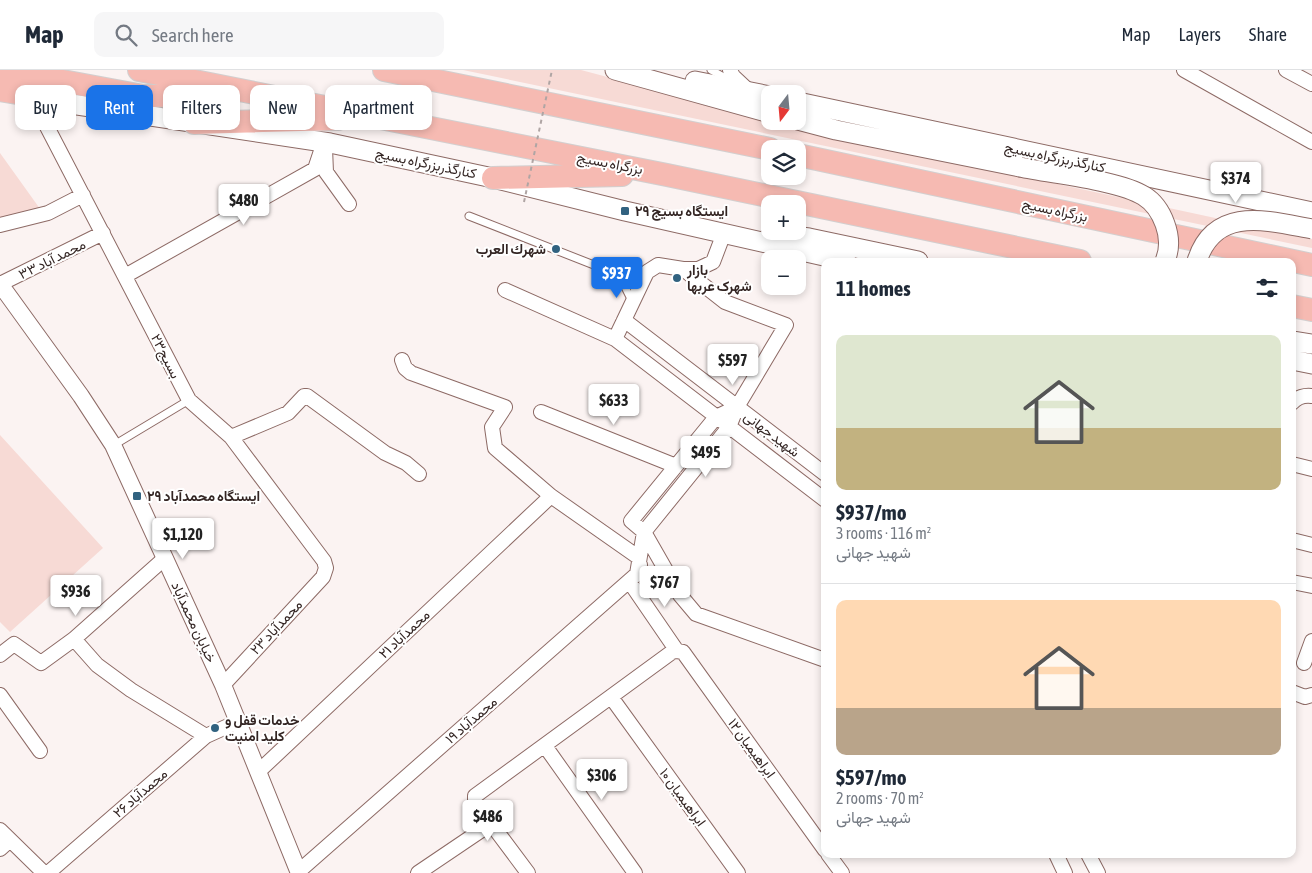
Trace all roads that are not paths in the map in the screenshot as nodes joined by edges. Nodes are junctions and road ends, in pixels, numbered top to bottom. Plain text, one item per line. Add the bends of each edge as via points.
1 (4, 70) edge
2 (139, 70) edge
3 (384, 70) edge
4 (615, 70) edge
5 (640, 70) edge
6 (711, 70) edge
7 (730, 70) edge
8 (1184, 70) edge
9 (1286, 70) edge
10 (1312, 84) edge
11 (0, 90) edge
12 (749, 91) junction
13 (15, 93) edge
14 (250, 93) edge
15 (250, 94) edge
16 (761, 94) edge
17 (0, 98) edge
18 (15, 99) edge
19 (76, 103) edge
20 (806, 104) edge
21 (761, 111) edge
22 (163, 118) edge
23 (325, 119) edge
24 (240, 122) edge
25 (806, 122) edge
26 (432, 128) edge
27 (49, 130) edge
28 (240, 130) edge
29 (324, 142) junction
30 (1312, 142) edge
31 (761, 147) edge
32 (806, 157) edge
33 (667, 175) junction
34 (494, 178) junction
35 (83, 195) junction
36 (349, 204) dead end
37 (1312, 212) edge
38 (469, 216) dead end
39 (0, 225) edge
40 (1312, 229) edge
41 (103, 233) junction
42 (724, 233) junction
43 (833, 258) edge
44 (904, 258) edge
45 (1066, 258) edge
46 (1166, 258) edge
47 (1198, 258) edge
48 (1279, 258) edge
49 (1296, 262) edge
50 (1312, 265) edge
51 (683, 269) junction
52 (125, 276) junction
53 (0, 284) edge
54 (505, 290) dead end
55 (632, 301) junction
56 (1296, 307) edge
57 (1312, 310) edge
58 (624, 320) junction
59 (615, 339) junction
60 (1296, 342) edge
61 (1312, 344) edge
62 (402, 360) dead end
63 (1296, 361) edge
64 (1312, 364) edge
65 (1312, 396) edge
66 (1296, 399) edge
67 (189, 400) junction
68 (737, 407) junction
69 (541, 412) dead end
70 (716, 417) junction
71 (729, 427) junction
72 (231, 437) junction
73 (113, 445) junction
74 (1296, 465) edge
75 (676, 466) junction
76 (1312, 469) edge
77 (821, 471) edge
78 (419, 474) dead end
79 (551, 496) junction
80 (821, 497) edge
81 (644, 532) junction
82 (1296, 541) edge
83 (1312, 545) edge
84 (165, 558) junction
85 (640, 565) junction
86 (326, 568) joint
87 (629, 581) junction
88 (1296, 583) edge
89 (1312, 586) edge
90 (74, 639) junction
91 (1312, 641) edge
92 (677, 651) junction
93 (0, 655) edge
94 (821, 659) edge
95 (1300, 665) edge
96 (223, 685) junction
97 (1296, 693) edge
98 (0, 695) edge
99 (1312, 695) edge
100 (611, 697) junction
101 (238, 722) junction
102 (206, 736) junction
103 (545, 746) junction
104 (40, 751) dead end
105 (258, 772) junction
106 (492, 823) junction
107 (3, 840) edge
108 (821, 844) edge
109 (831, 858) edge
110 (1058, 858) edge
111 (1090, 858) edge
112 (298, 872) edge
113 (44, 873) edge
114 (48, 873) edge
115 (418, 873) edge
116 (528, 873) edge
117 (636, 873) edge
118 (738, 873) edge
119 (842, 873) edge
120 (1065, 873) edge
121 (1098, 873) edge

1 - 15 highway via 143,96
2 - 14 highway, بزرگراه بسیج
3 - 31 highway
4 - 21 main road
5 - 12 main road
6 - 12 lane
7 - 12 street
8 - 30 street
9 - 10 street
11 - 13 highway
12 - 16 main road
17 - 18 main road, کنارگذربزرگراه بسیج
19 - 22 main road, کنارگذربزرگراه بسیج
20 - 37 main road, کنارگذربزرگراه بسیج
23 - 24 highway
25 - 46 main road, bridge via 1126,188 1146,197 1160,213 1168,233
26 - 33 highway, بزرگراه بسیج
27 - 35 street, بسیج۲۳
28 - 29 main road, کنارگذربزرگراه بسیج
29 - 34 main road, کنارگذربزرگراه بسیج
29 - 36 street via 326,172
29 - 52 street via 315,169
32 - 48 highway, بزرگراه بسیج
33 - 34 highway
33 - 45 highway, بزرگراه بسیج
34 - 42 main road, کنارگذربزرگراه بسیج
35 - 39 street via 48,213
35 - 41 street, بسیج۲۳
38 - 55 lane via 627,278 624,285
40 - 47 main road, bridge via 1262,220 1238,221 1217,230
41 - 52 street, بسیج۲۳
41 - 53 street, محمد آباد ۳۳
42 - 43 main road, کنارگذربزرگراه بسیج
42 - 44 main road via 768,233 809,238
42 - 51 street via 713,262
49 - 50 highway, بزرگراه بسیج
51 - 55 street via 658,265 646,272
51 - 68 street via 725,302 786,325
52 - 67 street, بسیج۲۳
53 - 73 street, خیابان محمدآباد
54 - 59 street, شهید جهانی
55 - 58 street
56 - 57 highway
58 - 59 street
58 - 68 street, شهید جهانی
59 - 70 street, شهید جهانی
60 - 61 main road
62 - 79 street via 405,368 412,372 505,407 492,427 495,448
63 - 64 main road
65 - 66 street
67 - 72 street, بسیج۲۳
67 - 73 lane
68 - 70 street
68 - 71 street
68 - 77 street, شهید جهانی
69 - 75 street
70 - 71 street, شهید جهانی
70 - 75 street
71 - 80 street, شهید جهانی
71 - 81 street
72 - 78 street via 288,413 307,396
72 - 86 street, بسیج۲۳
73 - 84 street, خیابان محمدآباد
74 - 76 street
75 - 81 street via 631,522
79 - 85 street via 638,557
79 - 105 street, محمدآباد ۲۱
81 - 85 street
81 - 94 street via 680,595 696,614
82 - 83 street
84 - 90 street
84 - 96 street, خیابان محمدآباد
85 - 87 street, محمدآباد ۱۹ via 637,574
86 - 96 street, محمدآباد ۲۳ via 323,577
87 - 92 street, ابراهیمیان ۱۲
87 - 112 street, محمدآباد ۱۹
88 - 89 street
90 - 93 street via 41,663 14,644
90 - 102 street via 97,665 130,690
91 - 95 street
92 - 100 street
92 - 108 street, ابراهیمیان ۱۲ via 683,652
96 - 101 street, خیابان محمدآباد
97 - 99 street via 1305,697
98 - 104 street
100 - 103 street
100 - 118 street, ابراهیمیان ۱۰
101 - 102 street, محمدآباد ۲۶
101 - 105 street, خیابان محمدآباد
102 - 114 street, محمدآباد ۲۶
103 - 106 street via 474,799
103 - 117 street
105 - 112 street, خیابان محمدآباد
106 - 115 street
106 - 116 street
107 - 113 street
109 - 119 street
110 - 120 street
111 - 121 street

